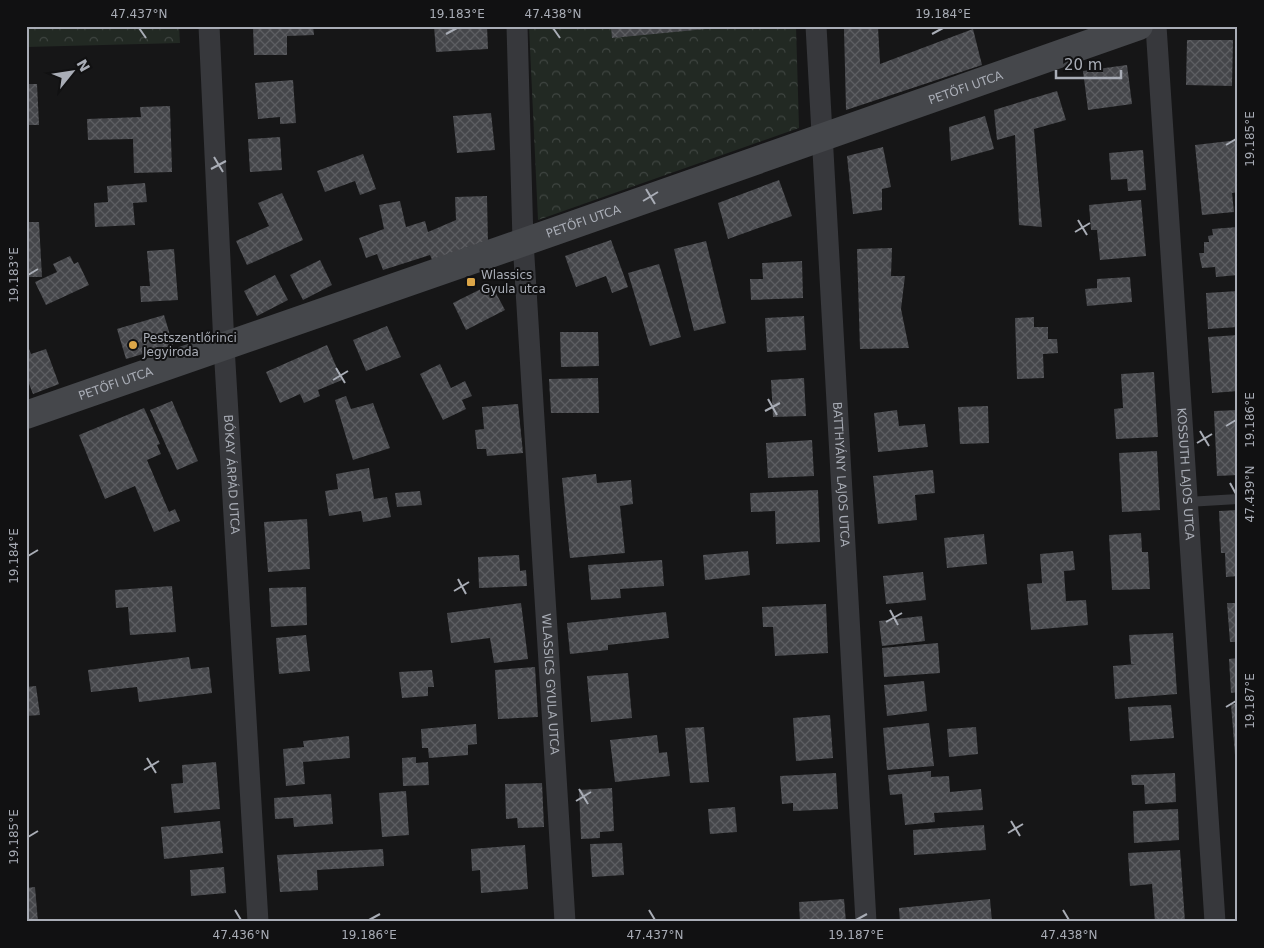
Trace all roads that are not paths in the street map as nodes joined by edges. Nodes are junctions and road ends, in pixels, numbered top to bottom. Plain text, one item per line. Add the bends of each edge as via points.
1 (209, 26) edge
2 (517, 26) edge
3 (816, 26) edge
4 (1139, 26) edge
5 (1156, 26) edge
6 (823, 139) junction
7 (523, 241) junction
8 (224, 346) junction
9 (26, 415) edge
10 (1238, 499) edge
11 (1187, 502) junction
12 (258, 922) edge
13 (565, 922) edge
14 (866, 922) edge
15 (1215, 922) edge

1 - 8 street, BÓKAY ÁRPÁD UTCA
2 - 7 street, WLASSICS GYULA UTCA
3 - 6 street, BATTHYÁNY LAJOS UTCA
4 - 6 main road, PETŐFI UTCA
5 - 11 street, KOSSUTH LAJOS UTCA
6 - 7 main road, PETŐFI UTCA
6 - 14 street, BATTHYÁNY LAJOS UTCA
7 - 8 main road, PETŐFI UTCA
7 - 13 street, WLASSICS GYULA UTCA
8 - 9 main road, PETŐFI UTCA
8 - 12 street, BÓKAY ÁRPÁD UTCA
10 - 11 lane
11 - 15 street, KOSSUTH LAJOS UTCA

